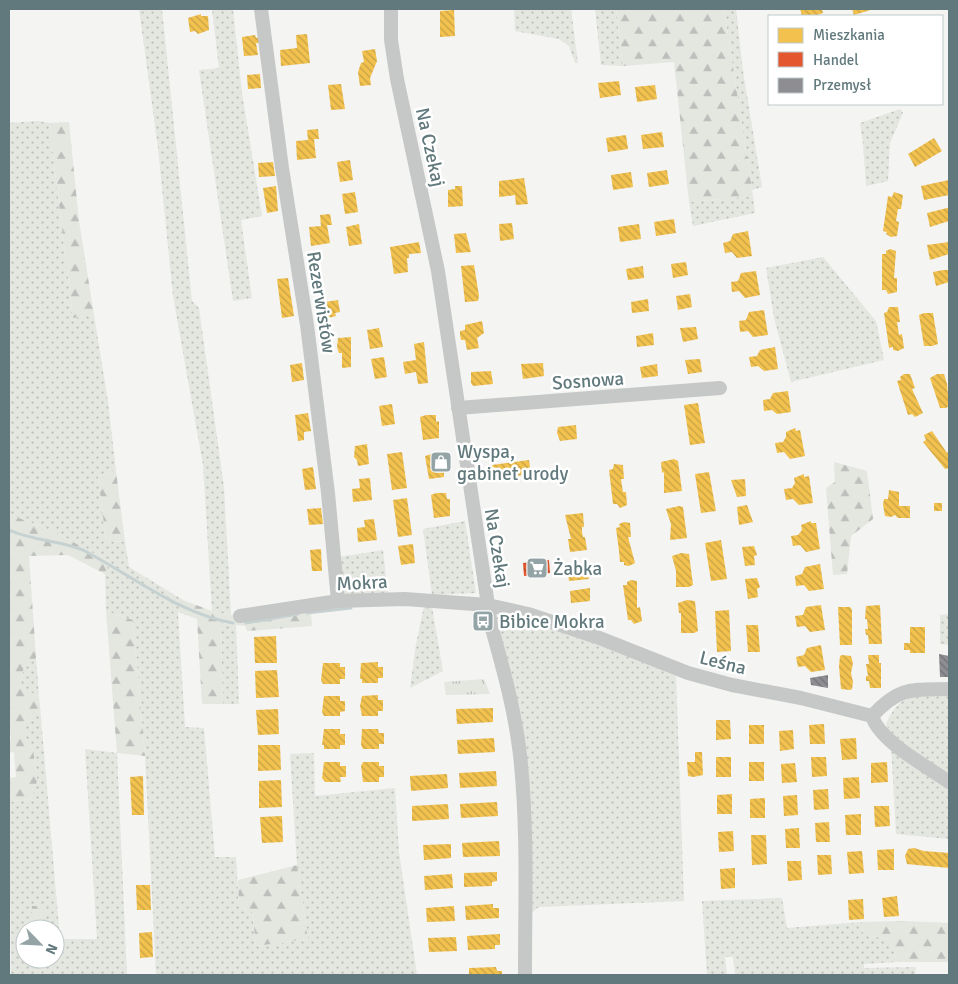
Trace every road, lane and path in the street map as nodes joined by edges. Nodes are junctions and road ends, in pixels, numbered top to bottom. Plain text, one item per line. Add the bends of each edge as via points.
1 (261, 9) edge
2 (391, 9) edge
3 (720, 388) dead end
4 (458, 408) junction
5 (338, 601) junction
6 (488, 605) junction
7 (240, 616) dead end
8 (949, 689) edge
9 (872, 716) junction
10 (949, 782) edge
11 (525, 975) edge

1 - 5 street, Rezerwistów via 308,334
2 - 4 street, Na Czekaj via 391,40 397,79 438,270
3 - 4 street, Sosnowa
4 - 6 street, Na Czekaj
5 - 6 street, Mokra via 405,599
5 - 7 street, Mokra
6 - 9 street, Leśna via 528,614 732,686 802,698
6 - 11 street, Na Czekaj via 520,753 524,798
8 - 9 street via 898,693
9 - 10 street via 884,736

